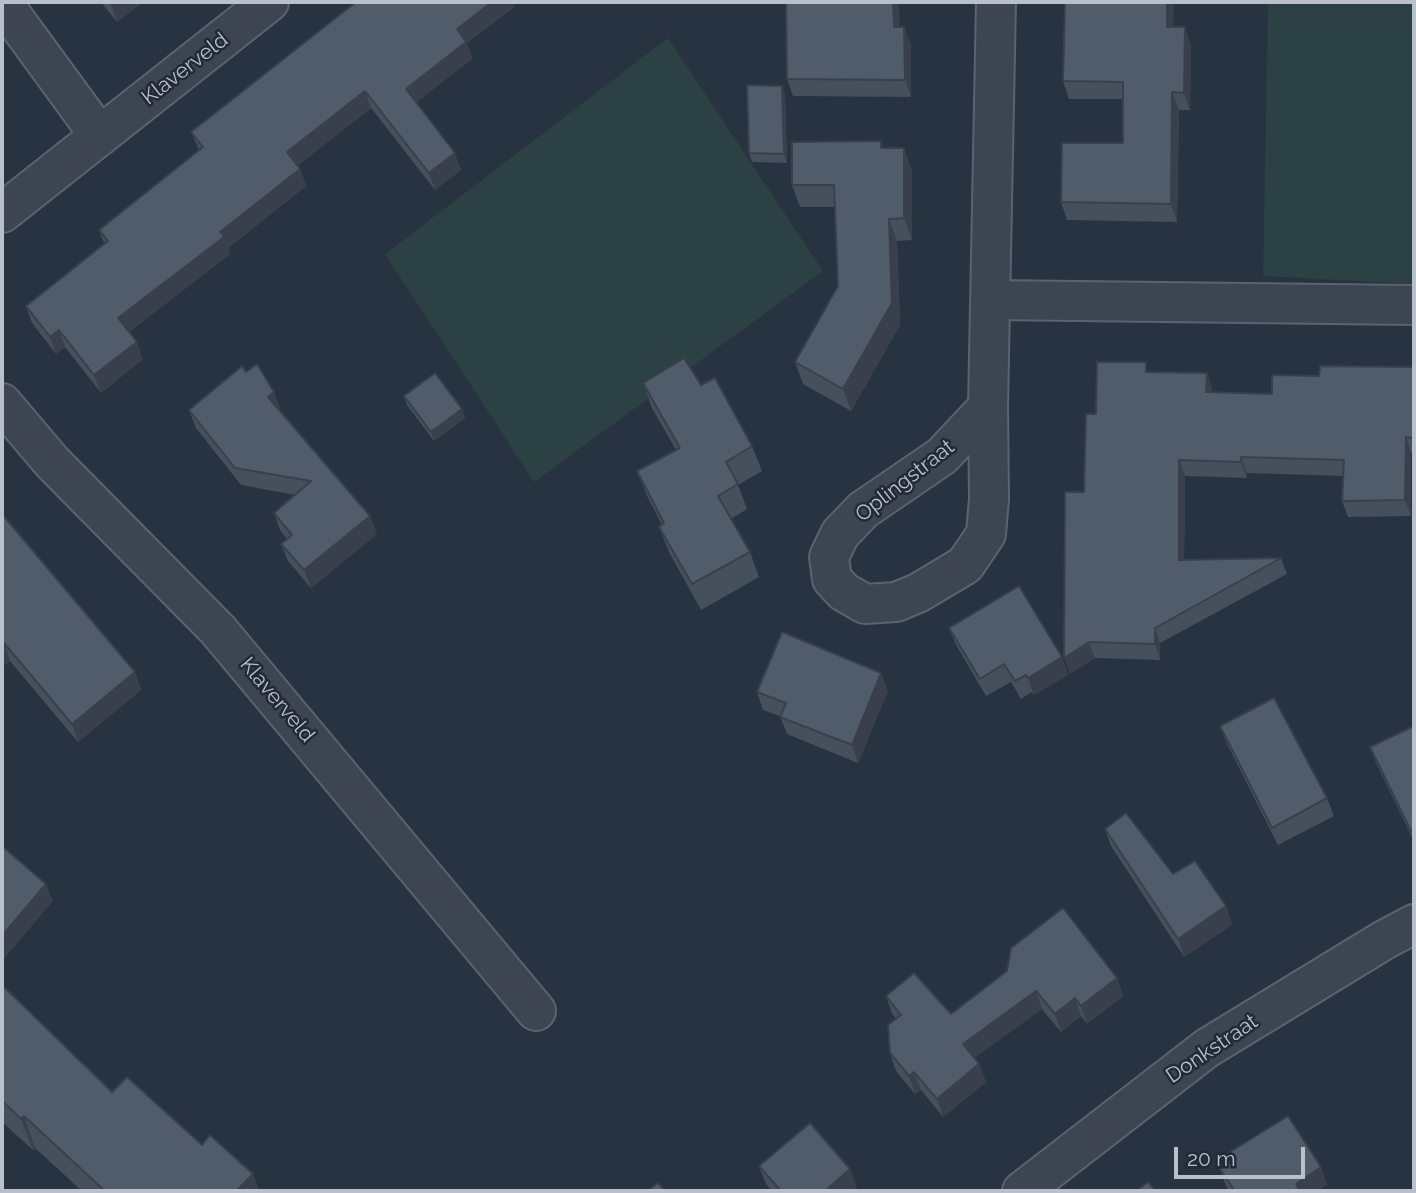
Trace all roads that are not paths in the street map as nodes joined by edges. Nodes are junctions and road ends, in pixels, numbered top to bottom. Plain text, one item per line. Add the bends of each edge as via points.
1 (2, 2) edge
2 (270, 2) edge
3 (996, 2) edge
4 (100, 136) junction
5 (2, 213) edge
6 (992, 300) junction
7 (1414, 305) edge
8 (2, 403) edge
9 (988, 407) junction
10 (1414, 925) edge
11 (536, 1012) dead end
12 (1022, 1191) edge

1 - 4 street
2 - 4 street, Klaverveld
3 - 6 street, Oplingstraat
4 - 5 street, Klaverveld
6 - 7 street
6 - 9 street, Oplingstraat
8 - 11 street, Klaverveld via 52,462 218,630
9 - 9 street, Oplingstraat via 986,534 965,565 896,603 865,604 844,592 832,579 829,557 840,534 863,510 942,456
10 - 12 street, Donkstraat via 1207,1048

